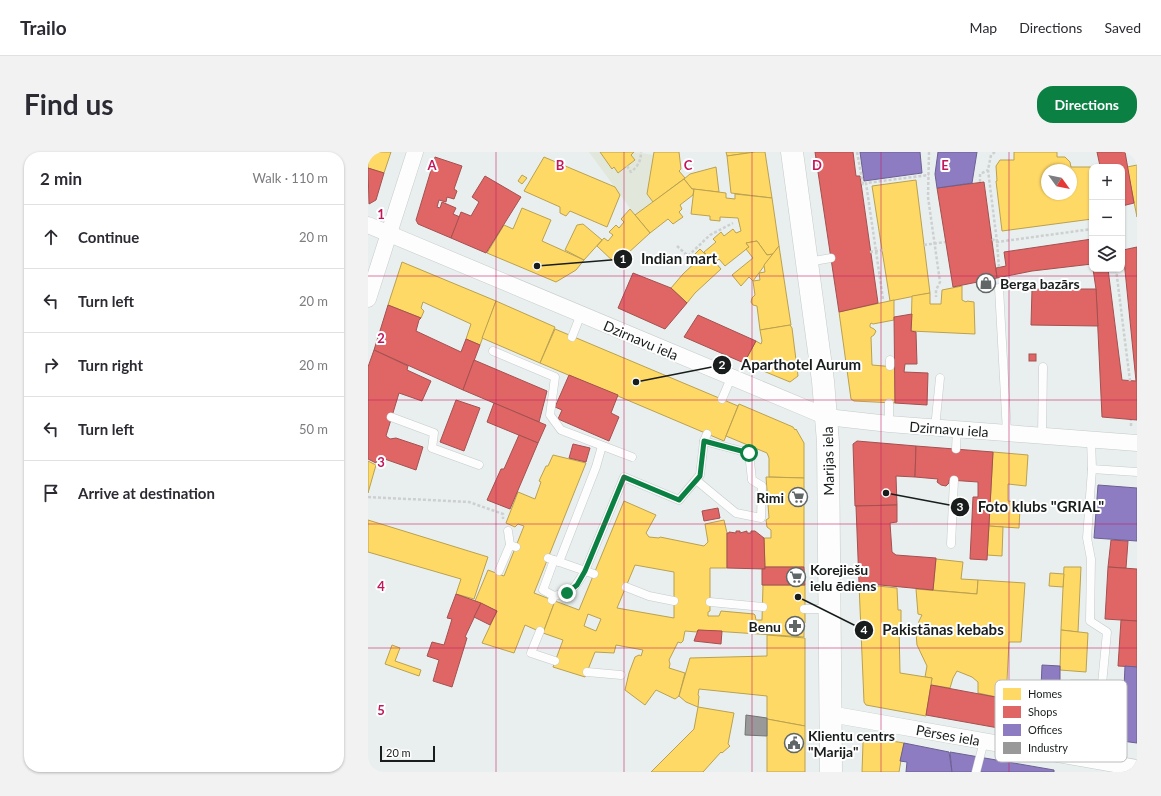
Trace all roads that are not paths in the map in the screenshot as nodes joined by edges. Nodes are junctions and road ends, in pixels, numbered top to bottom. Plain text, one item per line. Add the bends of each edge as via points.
1 (415, 152) edge
2 (792, 152) edge
3 (368, 225) edge
4 (389, 234) junction
5 (831, 258) dead end
6 (807, 262) junction
7 (998, 288) dead end
8 (368, 299) edge
9 (580, 314) junction
10 (572, 337) dead end
11 (493, 351) dead end
12 (1043, 367) dead end
13 (731, 378) junction
14 (940, 378) dead end
15 (722, 399) dead end
16 (889, 403) dead end
17 (391, 417) dead end
18 (827, 417) junction
19 (888, 424) junction
20 (935, 428) junction
21 (957, 429) junction
22 (1007, 433) junction
23 (1042, 436) junction
24 (1091, 440) junction
25 (1137, 443) edge
26 (602, 446) junction
27 (956, 449) dead end
28 (632, 457) dead end
29 (479, 465) dead end
30 (1092, 469) junction
31 (1137, 472) edge
32 (696, 480) junction
33 (954, 480) dead end
34 (508, 531) dead end
35 (950, 544) dead end
36 (554, 560) junction
37 (498, 571) dead end
38 (585, 571) junction
39 (594, 574) dead end
40 (626, 586) dead end
41 (674, 601) dead end
42 (710, 602) dead end
43 (763, 607) dead end
44 (804, 609) dead end
45 (830, 609) junction
46 (540, 631) dead end
47 (555, 661) dead end
48 (587, 672) dead end
49 (621, 675) dead end
50 (1102, 680) edge
51 (830, 714) junction
52 (984, 741) junction
53 (995, 743) edge
54 (1103, 762) edge
55 (1137, 768) edge
56 (830, 772) edge
57 (976, 772) edge

1 - 4 street
2 - 6 main road, Marijas iela
3 - 4 street, Dzirnavu iela
4 - 8 street
4 - 9 street, Dzirnavu iela
5 - 6 lane
6 - 18 main road, Marijas iela
7 - 22 lane
9 - 10 lane
9 - 13 street, Dzirnavu iela
11 - 26 lane via 555,377 550,415 561,430
12 - 23 lane
13 - 15 lane
13 - 18 street, Dzirnavu iela
14 - 20 lane
16 - 19 lane
17 - 29 lane via 434,433 432,448
18 - 19 street, Dzirnavu iela
18 - 45 main road, Marijas iela
19 - 20 street, Dzirnavu iela
20 - 21 street, Dzirnavu iela
21 - 22 street, Dzirnavu iela
21 - 27 lane
22 - 23 street, Dzirnavu iela
23 - 24 street, Dzirnavu iela
24 - 25 street, Dzirnavu iela
24 - 30 lane
26 - 28 lane
26 - 36 lane via 596,467
30 - 31 lane
30 - 50 lane via 1087,538 1091,560 1090,621 1107,632
32 - 32 lane via 700,476 706,437 749,453 752,480 762,486 761,518 736,513
32 - 38 lane via 679,500 624,477
33 - 35 lane
34 - 37 lane via 513,546
36 - 38 lane
36 - 38 lane via 543,590 553,598 567,593 577,585
38 - 39 lane
40 - 41 lane via 649,596
42 - 43 lane
44 - 45 lane
45 - 51 main road, Marijas iela
46 - 47 lane via 531,653
48 - 49 lane
51 - 52 street, Pērses iela
51 - 56 main road, Marijas iela
52 - 53 street, Pērses iela
52 - 57 lane
54 - 55 street, Pērses iela

